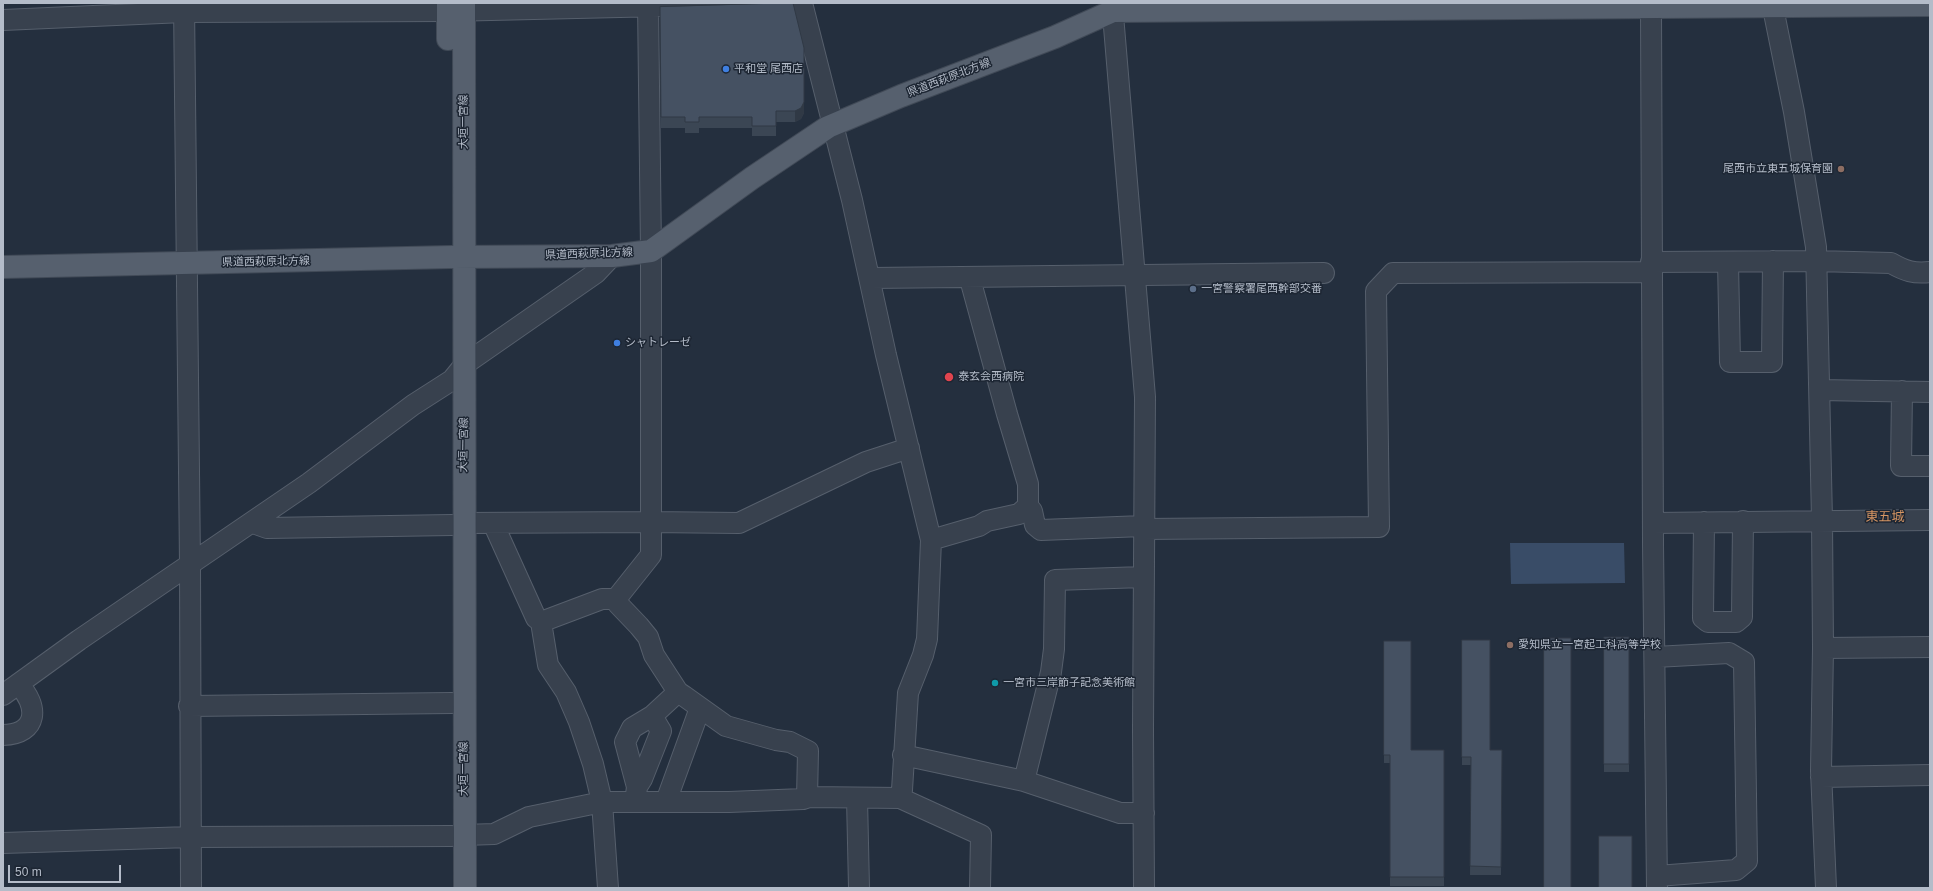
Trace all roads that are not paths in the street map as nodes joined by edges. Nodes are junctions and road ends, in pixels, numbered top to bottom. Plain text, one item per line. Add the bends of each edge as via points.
1 (792, 3) edge
2 (802, 3) edge
3 (648, 4) edge
4 (1772, 4) edge
5 (1930, 5) edge
6 (456, 7) edge
7 (1112, 7) edge
8 (184, 8) edge
9 (1651, 8) junction
10 (3, 20) edge
11 (834, 125) junction
12 (651, 251) junction
13 (612, 256) junction
14 (457, 257) junction
15 (1773, 261) junction
16 (1816, 261) junction
17 (1728, 262) junction
18 (186, 264) junction
19 (3, 267) edge
20 (1651, 267) junction
21 (1930, 272) edge
22 (1324, 273) dead end
23 (1135, 275) junction
24 (871, 278) junction
25 (970, 279) junction
26 (458, 372) junction
27 (1820, 390) junction
28 (1902, 391) junction
29 (1930, 392) edge
30 (909, 448) junction
31 (1930, 466) edge
32 (1028, 506) junction
33 (1822, 520) junction
34 (1930, 520) edge
35 (1743, 521) junction
36 (650, 522) junction
37 (1704, 522) junction
38 (253, 523) junction
39 (492, 523) junction
40 (1653, 523) junction
41 (458, 524) junction
42 (1143, 527) junction
43 (931, 540) junction
44 (190, 564) junction
45 (1143, 577) junction
46 (616, 599) junction
47 (541, 622) junction
48 (1930, 647) edge
49 (1823, 648) junction
50 (1655, 657) junction
51 (11, 689) edge
52 (678, 692) junction
53 (452, 703) junction
54 (189, 706) junction
55 (700, 708) junction
56 (652, 716) junction
57 (3, 735) edge
58 (903, 755) junction
59 (1930, 775) edge
60 (1821, 777) junction
61 (1024, 781) junction
62 (636, 794) junction
63 (807, 798) junction
64 (857, 798) junction
65 (900, 798) junction
66 (602, 802) junction
67 (668, 802) junction
68 (1144, 813) junction
69 (458, 835) junction
70 (190, 837) junction
71 (3, 843) edge
72 (1657, 882) edge
73 (191, 888) edge
74 (452, 888) edge
75 (465, 888) edge
76 (608, 888) edge
77 (859, 888) edge
78 (980, 888) edge
79 (1144, 888) edge
80 (1826, 888) edge

1 - 3 street
2 - 11 street
3 - 6 street
3 - 12 street
4 - 5 main road, 県道西萩原北方線
4 - 9 main road, 県道西萩原北方線
4 - 16 street via 1794,112 1816,247
6 - 8 street
6 - 14 main road, 大垣一宮線
7 - 9 main road, 県道西萩原北方線
7 - 11 main road, 県道西萩原北方線 via 1055,37 901,96
7 - 23 street
8 - 10 street
8 - 18 street
9 - 20 street
11 - 12 main road, 県道西萩原北方線 via 752,178
11 - 24 street
12 - 13 main road, 県道西萩原北方線
12 - 36 street
13 - 14 main road, 県道西萩原北方線
13 - 26 street via 596,273
14 - 18 main road, 県道西萩原北方線
14 - 26 main road, 大垣一宮線
15 - 16 street
15 - 17 street
15 - 17 street via 1772,362 1730,362
16 - 21 street via 1891,263 1917,274
16 - 27 street
17 - 20 street
18 - 19 main road, 県道西萩原北方線
18 - 44 street
20 - 40 street
20 - 42 street via 1393,273 1376,291 1379,527
22 - 23 street
23 - 25 street
23 - 42 street via 1145,397
24 - 25 street
24 - 30 street via 886,355
25 - 32 street via 1028,484
26 - 38 street
26 - 41 main road, 大垣一宮線
27 - 28 street
27 - 33 street
28 - 29 street
28 - 31 street via 1901,466
30 - 36 street via 866,462 740,523
30 - 43 street
32 - 42 street via 1032,511 1035,525 1041,530
32 - 43 street via 1019,514 987,521 979,526
33 - 34 street
33 - 35 street
33 - 49 street
35 - 37 street
35 - 37 street via 1742,617 1736,622 1708,622 1703,618
36 - 39 street
36 - 46 street via 651,555
37 - 40 street
38 - 41 street via 267,528
38 - 44 street
39 - 41 street
39 - 47 street via 536,618
40 - 50 street
41 - 53 main road, 大垣一宮線
41 - 69 main road, 大垣一宮線
42 - 45 street
43 - 58 street via 927,639 908,693
44 - 51 street
44 - 54 street
45 - 61 street via 1055,580 1051,672
45 - 68 street
46 - 47 street via 602,599
46 - 52 street via 648,638 654,655
47 - 66 street via 548,665 566,692 579,722
48 - 49 street
49 - 60 street
50 - 72 street
50 - 72 street via 1729,653 1744,662 1747,861 1736,870
51 - 57 street via 28,693 32,714 30,723 24,730
52 - 55 street
52 - 56 street
53 - 54 street
53 - 69 main road, 大垣一宮線
54 - 70 street
55 - 63 street via 726,726 790,742 808,751
55 - 67 street
56 - 62 street via 661,731
56 - 62 street via 632,728 625,742
58 - 61 street
58 - 65 street
59 - 60 street
60 - 80 street
61 - 68 street via 1120,813
62 - 66 street
62 - 67 street
63 - 64 street
63 - 67 street
64 - 65 street
64 - 77 street
65 - 78 street via 981,835
66 - 69 street via 529,817 494,834
66 - 76 street
68 - 79 street
69 - 70 street
69 - 74 main road, 大垣一宮線
69 - 75 main road, 大垣一宮線
70 - 71 street
70 - 73 street

